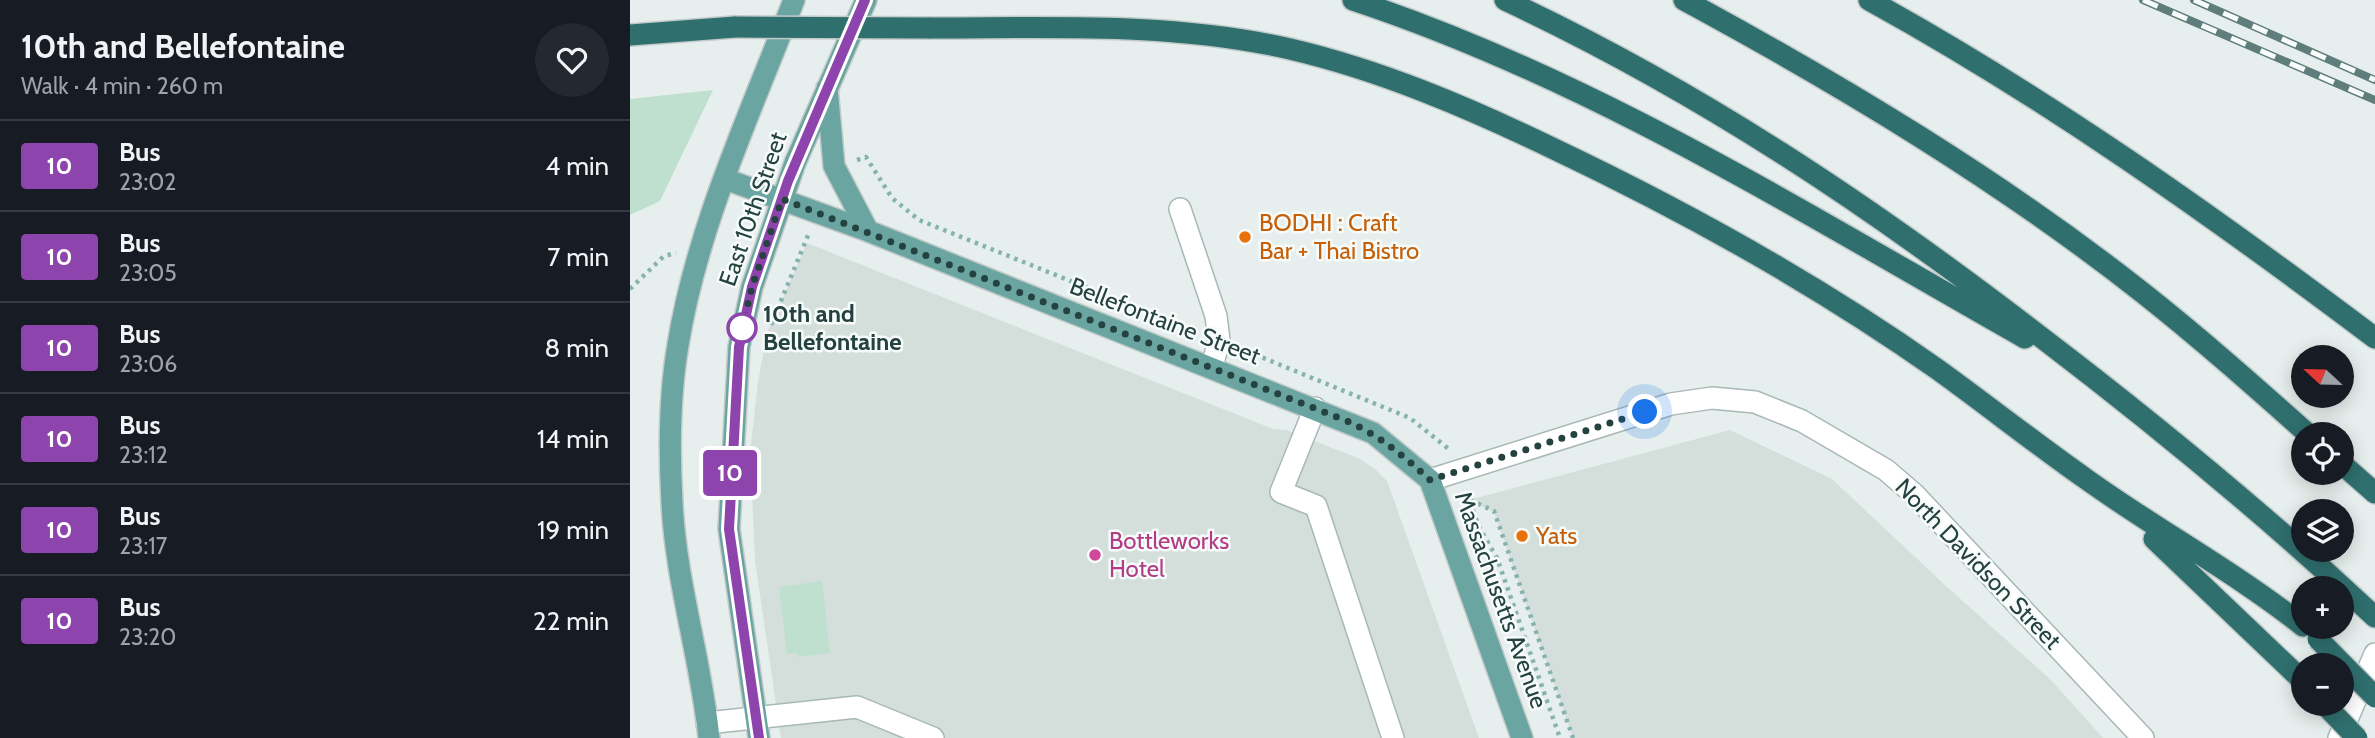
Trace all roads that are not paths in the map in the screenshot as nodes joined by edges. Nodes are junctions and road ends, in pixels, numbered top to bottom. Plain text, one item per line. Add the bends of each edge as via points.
1 (794, 0) edge
2 (866, 0) edge
3 (1353, 0) edge
4 (1505, 0) edge
5 (1684, 0) edge
6 (1869, 0) edge
7 (630, 23) edge
8 (735, 27) junction
9 (630, 35) edge
10 (827, 85) junction
11 (725, 179) junction
12 (782, 199) junction
13 (1180, 209) dead end
14 (868, 231) junction
15 (2375, 338) edge
16 (1212, 367) junction
17 (2094, 377) junction
18 (1315, 408) junction
19 (2295, 422) edge
20 (2354, 475) edge
21 (2081, 476) junction
22 (1430, 480) junction
23 (2375, 494) edge
24 (2375, 617) edge
25 (2291, 619) edge
26 (2316, 639) edge
27 (2375, 654) edge
28 (2291, 669) edge
29 (2375, 696) edge
30 (757, 716) junction
31 (2336, 716) edge
32 (708, 730) edge
33 (759, 738) edge
34 (933, 738) edge
35 (1393, 738) edge
36 (1522, 738) edge
37 (2143, 738) edge
38 (2339, 738) edge
39 (2357, 738) edge

1 - 11 main road, East 10th Street
2 - 10 main road, East 10th Street
3 - 17 highway via 1466,40 1616,110
4 - 17 highway via 1663,79 1740,125 1961,276
5 - 19 highway via 1898,123 2022,206 2141,292
6 - 15 highway via 2020,87 2186,200
7 - 8 highway
8 - 9 highway
8 - 21 highway, bridge via 1109,29 1230,38 1314,56 1422,91 1570,156 1726,236 1935,368
10 - 12 main road, East 10th Street
10 - 14 main road via 834,166
11 - 12 main road, Bellefontaine Street
11 - 32 main road, East 10th Street via 682,320 671,416 675,538
12 - 14 main road, Bellefontaine Street
12 - 30 main road, East 10th Street via 743,321 730,459 732,560
13 - 16 street via 1216,316 1219,340
14 - 16 main road, Bellefontaine Street
16 - 18 main road, Bellefontaine Street
17 - 24 highway via 2199,462
18 - 22 main road, Bellefontaine Street via 1373,433
18 - 35 street via 1281,492 1316,506
20 - 23 highway
21 - 25 highway
21 - 28 highway via 2183,565
22 - 36 main road, Massachusetts Avenue
22 - 37 street, North Davidson Street via 1671,404 1712,398 1755,402 1791,415 1903,483
26 - 29 highway, bridge
27 - 38 street
30 - 32 street
30 - 33 main road, East 10th Street
30 - 34 street via 857,707
31 - 39 highway, bridge

